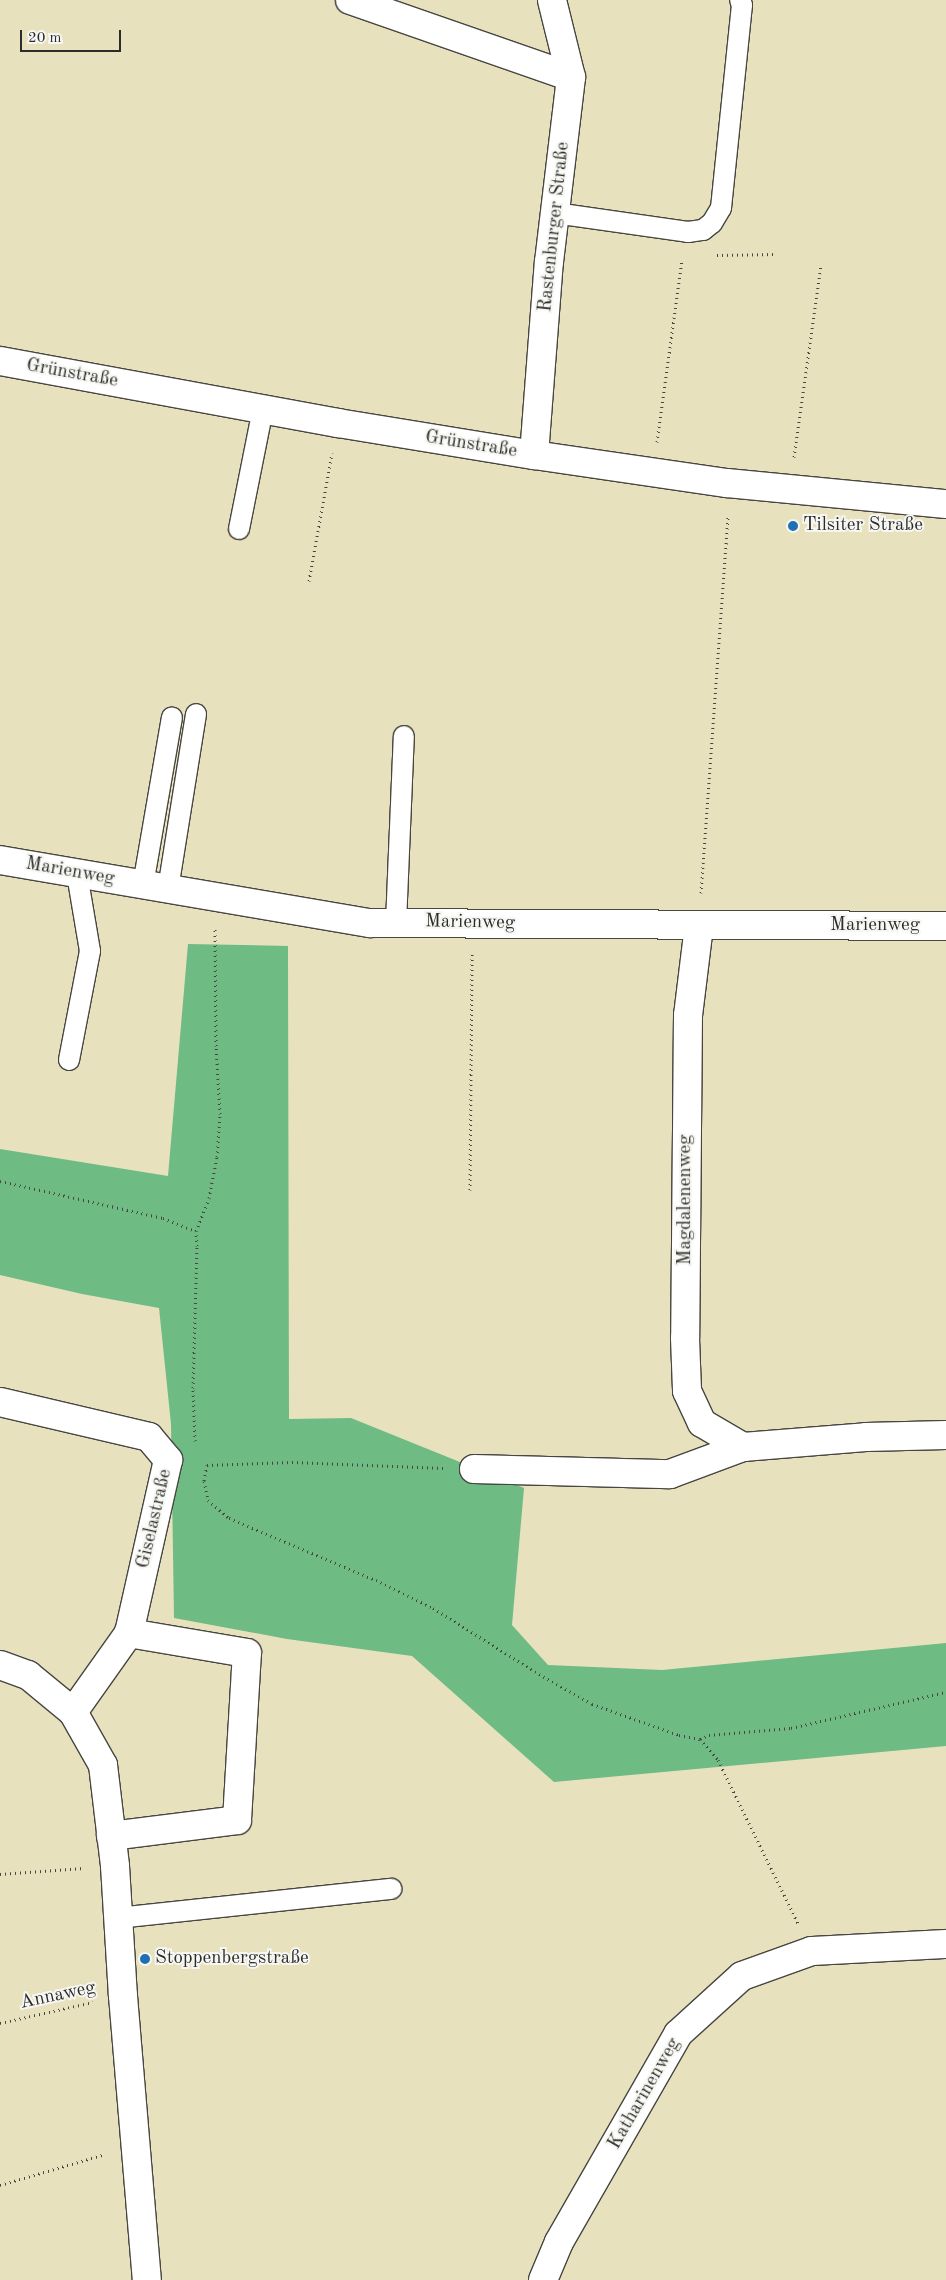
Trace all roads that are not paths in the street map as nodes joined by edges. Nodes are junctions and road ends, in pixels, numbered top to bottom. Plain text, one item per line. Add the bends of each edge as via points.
1 (350, 0) edge
2 (552, 0) edge
3 (740, 0) edge
4 (571, 77) junction
5 (555, 213) junction
6 (0, 361) edge
7 (263, 409) junction
8 (534, 455) junction
9 (946, 504) edge
10 (239, 528) dead end
11 (196, 714) dead end
12 (172, 716) dead end
13 (404, 736) dead end
14 (0, 860) edge
15 (77, 874) junction
16 (156, 887) junction
17 (396, 923) junction
18 (699, 926) junction
19 (946, 926) edge
20 (68, 1060) dead end
21 (0, 1402) edge
22 (946, 1436) edge
23 (743, 1447) junction
24 (474, 1469) road end
25 (130, 1633) junction
26 (0, 1666) edge
27 (73, 1712) junction
28 (111, 1836) junction
29 (391, 1889) dead end
30 (118, 1918) junction
31 (946, 1944) edge
32 (147, 2280) edge
33 (543, 2280) edge

1 - 4 street
2 - 4 street, Rastenburger Straße
3 - 5 lane via 720,208 712,223 703,230 688,232
4 - 5 street, Rastenburger Straße
5 - 8 street, Rastenburger Straße
6 - 7 street, Grünstraße
7 - 8 street, Grünstraße
7 - 10 lane
8 - 9 street, Grünstraße via 727,483
11 - 16 lane
12 - 16 lane
13 - 17 lane
14 - 15 street, Marienweg
15 - 16 street, Marienweg
15 - 20 lane via 90,951
16 - 17 street, Marienweg via 370,923
17 - 18 street, Marienweg
18 - 19 street, Marienweg
18 - 23 street, Magdalenenweg via 688,1014 687,1391 702,1423
21 - 25 street, Giselastraße via 149,1437 168,1460
22 - 23 street via 866,1437
23 - 24 street via 670,1474
25 - 27 street, Giselastraße
25 - 28 street via 247,1653 237,1820
26 - 27 street via 28,1675
27 - 28 street via 103,1765
28 - 30 street
29 - 30 lane
30 - 32 street
31 - 33 street, Katharinenweg via 812,1952 742,1976 678,2034 560,2242

